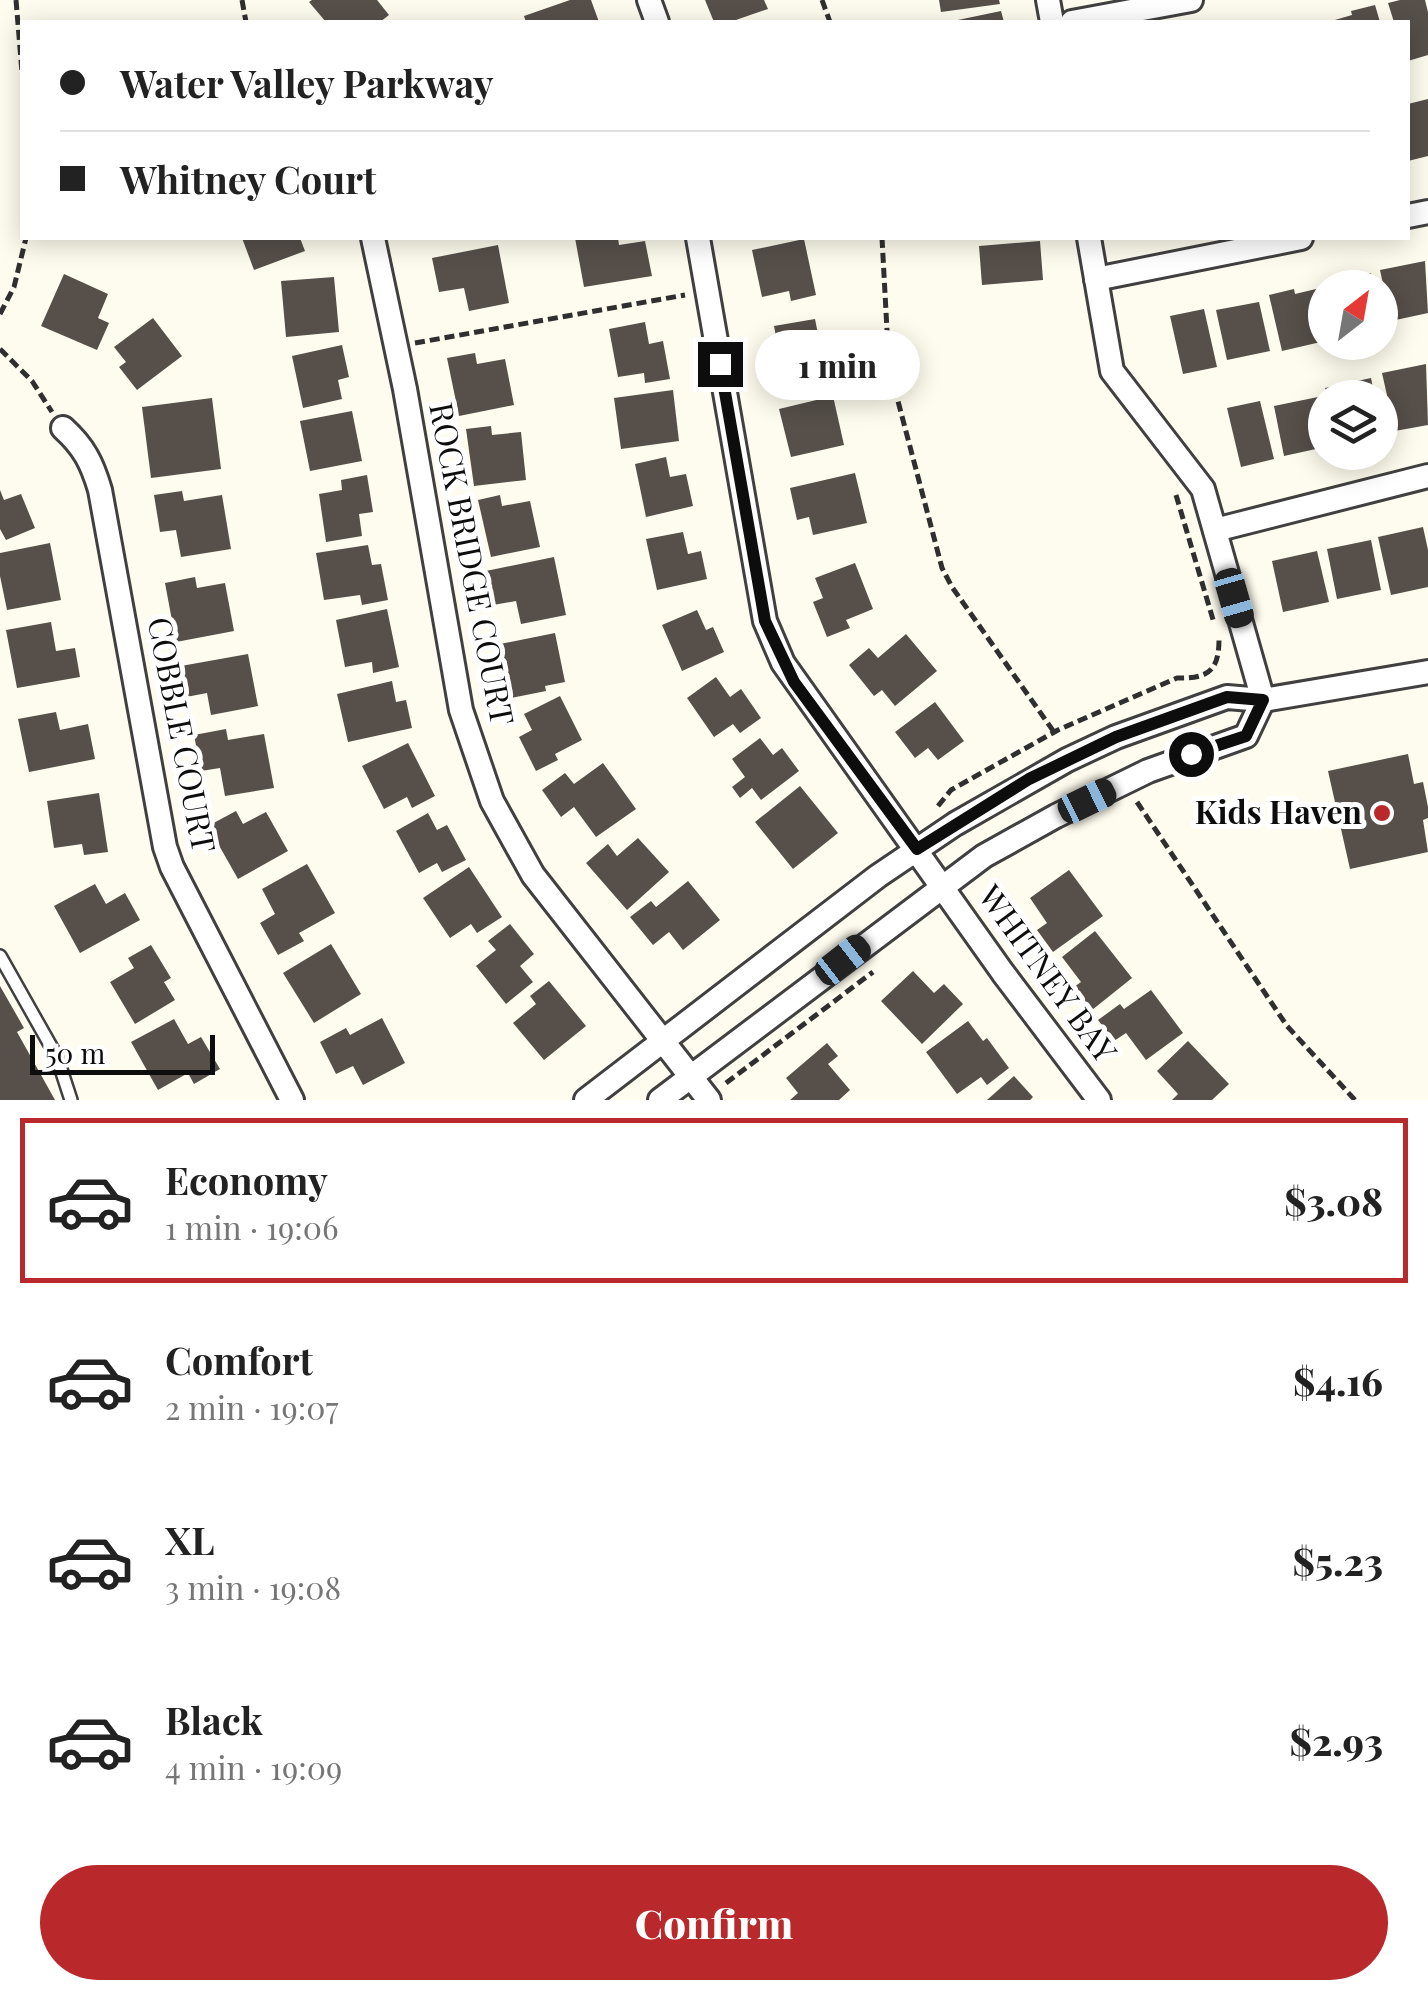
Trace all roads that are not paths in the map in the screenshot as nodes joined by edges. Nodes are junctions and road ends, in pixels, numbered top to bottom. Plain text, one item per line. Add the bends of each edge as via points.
1 (1191, 0) edge
2 (1083, 20) edge
3 (373, 240) edge
4 (698, 240) edge
5 (1089, 240) edge
6 (1290, 240) edge
7 (1096, 279) junction
8 (63, 428) road end
9 (1428, 476) edge
10 (1215, 530) junction
11 (1428, 672) edge
12 (1263, 700) junction
13 (917, 849) junction
14 (943, 884) junction
15 (0, 956) edge
16 (663, 1042) junction
17 (691, 1077) junction
18 (708, 1099) edge
19 (71, 1100) edge
20 (292, 1100) edge
21 (586, 1100) edge
22 (660, 1100) edge
23 (1099, 1100) edge

1 - 2 street
3 - 16 street, ROCK BRIDGE COURT via 461,710 481,772 533,875
4 - 13 street, WHITNEY BAY via 765,621 794,682
5 - 7 street
6 - 7 street
7 - 10 street via 1112,371 1203,489
8 - 20 street, COBBLE COURT via 92,461 100,490 165,847
9 - 10 street
10 - 12 street
11 - 12 street
12 - 13 street via 1227,697 1116,737 1029,779
12 - 14 street via 1246,736 1157,767 1071,808
13 - 14 street, WHITNEY BAY
13 - 16 street
14 - 17 street
14 - 23 street, WHITNEY BAY
15 - 19 lane via 57,1057
16 - 17 street, ROCK BRIDGE COURT
16 - 21 street
17 - 18 street, ROCK BRIDGE COURT
17 - 22 street

